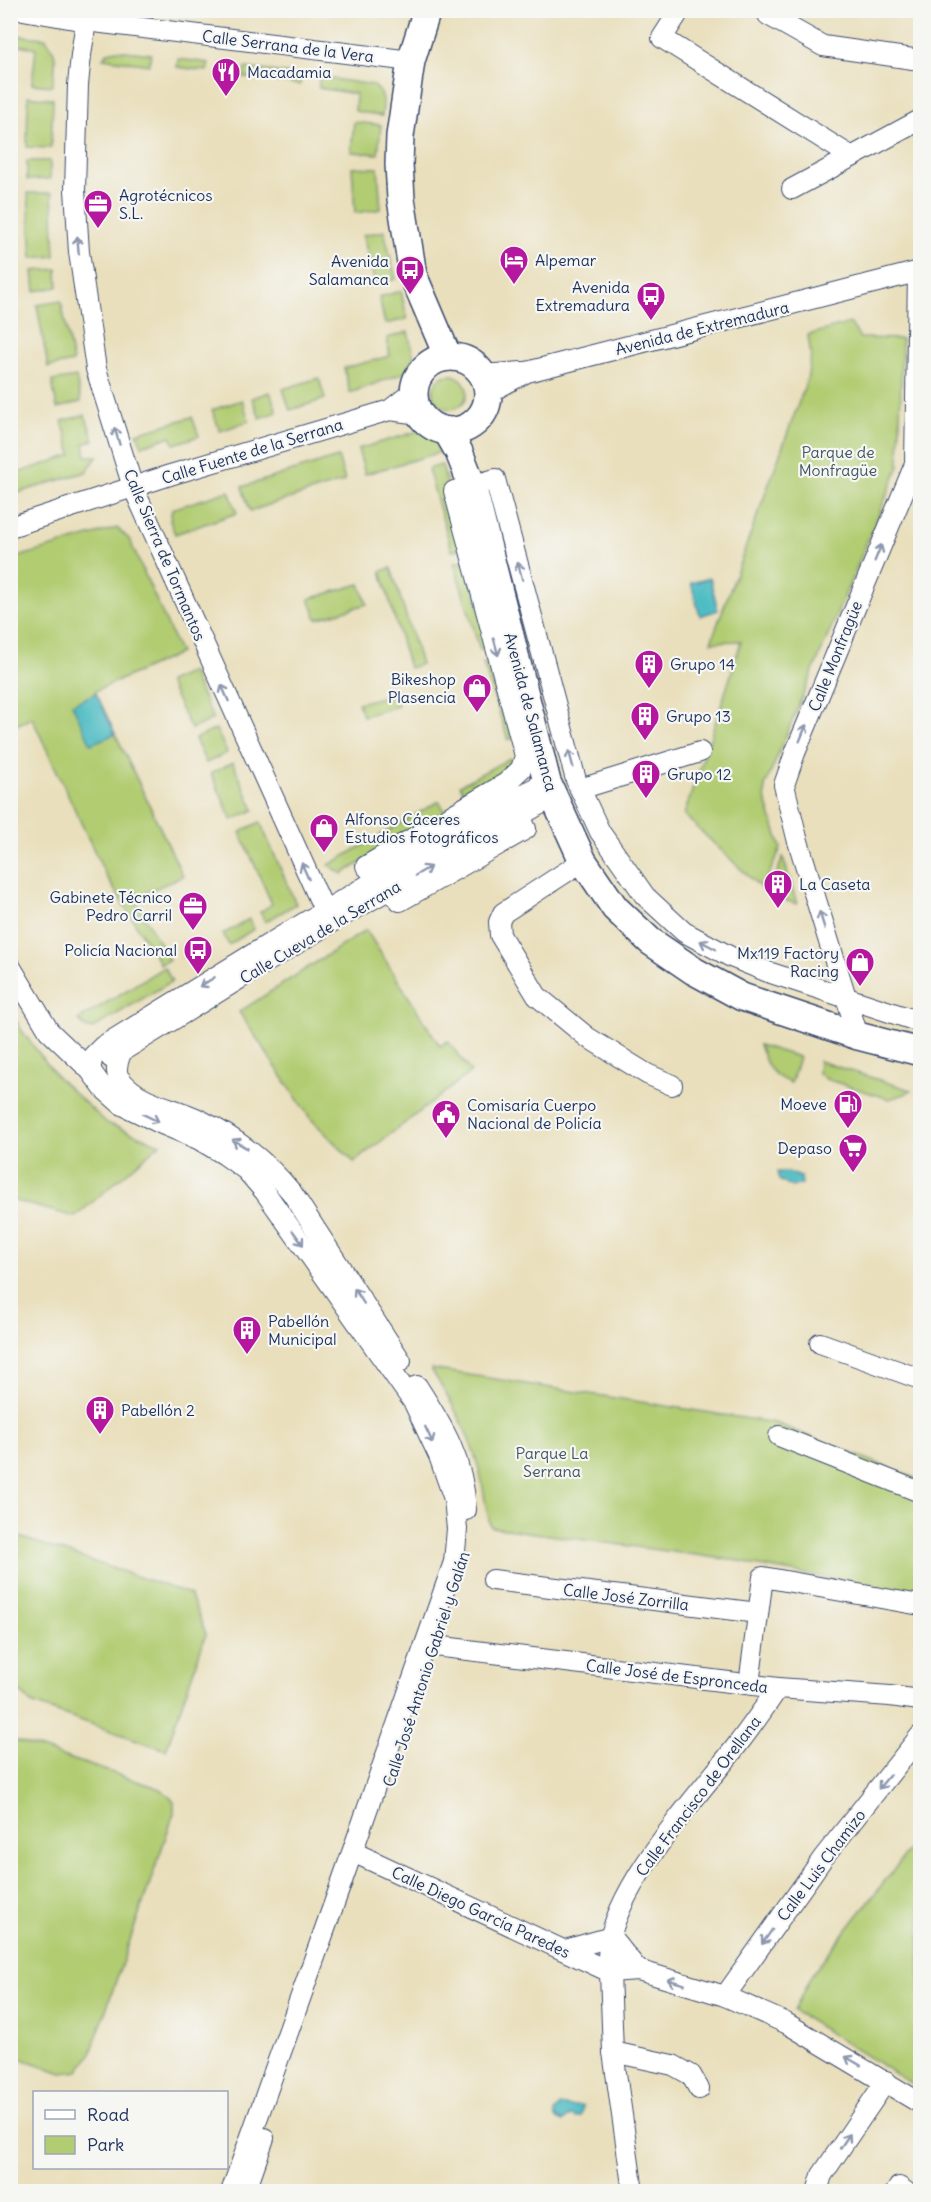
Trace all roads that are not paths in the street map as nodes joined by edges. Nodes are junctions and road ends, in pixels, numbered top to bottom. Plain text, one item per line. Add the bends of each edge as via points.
1 (23, 10) edge
2 (427, 10) edge
3 (680, 10) edge
4 (766, 10) edge
5 (86, 21) junction
6 (921, 60) edge
7 (411, 61) junction
8 (921, 120) edge
9 (852, 157) junction
10 (792, 189) dead end
11 (919, 272) edge
12 (438, 360) junction
13 (485, 384) junction
14 (416, 403) junction
15 (457, 429) junction
16 (915, 475) edge
17 (472, 485) junction
18 (133, 488) junction
19 (10, 527) edge
20 (700, 752) dead end
21 (580, 789) junction
22 (550, 790) junction
23 (513, 799) junction
24 (583, 861) junction
25 (384, 885) junction
26 (327, 918) junction
27 (10, 966) edge
28 (848, 999) junction
29 (921, 1022) edge
30 (858, 1036) junction
31 (65, 1046) junction
32 (112, 1049) junction
33 (921, 1052) edge
34 (90, 1070) junction
35 (672, 1086) dead end
36 (139, 1097) junction
37 (820, 1343) dead end
38 (921, 1379) edge
39 (778, 1436) dead end
40 (921, 1492) edge
41 (493, 1580) dead end
42 (921, 1605) edge
43 (758, 1613) junction
44 (435, 1646) junction
45 (749, 1684) junction
46 (778, 1688) junction
47 (921, 1700) edge
48 (921, 1736) edge
49 (358, 1855) junction
50 (611, 1937) junction
51 (565, 1950) junction
52 (638, 1970) junction
53 (610, 1972) junction
54 (725, 1996) junction
55 (613, 2052) junction
56 (886, 2080) junction
57 (699, 2089) dead end
58 (921, 2103) edge
59 (231, 2192) edge
60 (245, 2192) edge
61 (633, 2192) edge
62 (817, 2192) edge
63 (896, 2192) edge
64 (906, 2192) edge

1 - 5 street, Calle Serrana de la Vera
2 - 7 main road
3 - 9 street via 662,38
4 - 6 street via 768,15 823,46
5 - 7 street, Calle Serrana de la Vera
18 -> 5 street, Calle Sierra de Tormantos via 96,369 79,252 75,167
7 - 12 main road via 400,136 401,199 413,275
8 - 9 street
9 - 10 street
11 - 13 street, Avenida de Extremadura
11 - 16 street, Calle Monfragüe
12 - 13 main road via 468,361
12 - 14 main road via 421,372 416,381
13 - 15 main road via 487,403 482,413 476,421
14 - 15 main road via 426,422 436,428
14 - 18 street, Calle Fuente de la Serrana
15 - 17 main road, Avenida de Salamanca via 459,452
28 -> 16 street, Calle Monfragüe via 796,838 784,785
21 -> 17 street via 495,479
17 - 22 main road, Avenida de Salamanca
17 -> 23 street via 454,491 525,756
18 - 19 street, Calle Fuente de la Serrana
26 -> 18 street, Calle Sierra de Tormantos
20 - 21 street
28 -> 21 street via 731,957 684,932 645,896 600,832
22 - 23 street
22 - 24 main road, Avenida de Salamanca
23 - 25 street via 366,866
23 - 25 street via 526,829 399,901
24 - 30 main road, Avenida de Salamanca via 615,908 650,941 694,971 742,997
24 - 35 street via 503,914 500,935 537,996 587,1037
25 - 26 street, Calle Cueva de la Serrana
26 - 32 street, Calle Cueva de la Serrana
27 - 31 street via 48,1031
28 - 29 street
28 - 30 street, Calle Monfragüe
30 - 33 main road, Avenida de Salamanca
31 - 32 street
31 - 34 street
32 - 34 street, Calle Cueva de la Serrana
32 - 36 street, Calle José Antonio Gabriel y Galán via 118,1078
34 - 36 street
34 -> 49 street, Calle José Antonio Gabriel y Galán via 121,1104 198,1138 246,1170 414,1403 440,1456 454,1499 454,1562
44 -> 36 street, Calle José Antonio Gabriel y Galán via 466,1557 468,1530 465,1491 454,1450 441,1423 292,1193 274,1172 249,1149 206,1123
37 - 38 street
39 - 40 street
41 - 43 street, Calle José Zorrilla
42 - 43 street via 763,1577
43 - 45 street
44 - 45 street, Calle José de Espronceda
44 - 49 street, Calle José Antonio Gabriel y Galán
45 - 46 street, Calle José de Espronceda
46 - 47 street, Calle José de Espronceda
46 - 50 street, Calle Francisco de Orellana via 663,1837 629,1889
48 -> 54 street, Calle Luis Chamizo via 823,1858
49 - 51 street, Calle Diego García Paredes
49 - 59 street, Calle José Antonio Gabriel y Galán
49 - 60 street, Calle José Antonio Gabriel y Galán
50 - 51 street
50 - 52 street
50 - 53 street, Calle Francisco de Orellana
51 - 53 street, Calle Diego García Paredes
52 - 53 street
54 -> 52 street
53 - 55 street, Calle Francisco de Orellana
56 -> 54 street via 786,2023
55 - 57 street via 673,2065 691,2075
55 - 61 street, Calle Francisco de Orellana
56 - 58 street
62 -> 56 street via 822,2175
63 - 64 street via 899,2187

